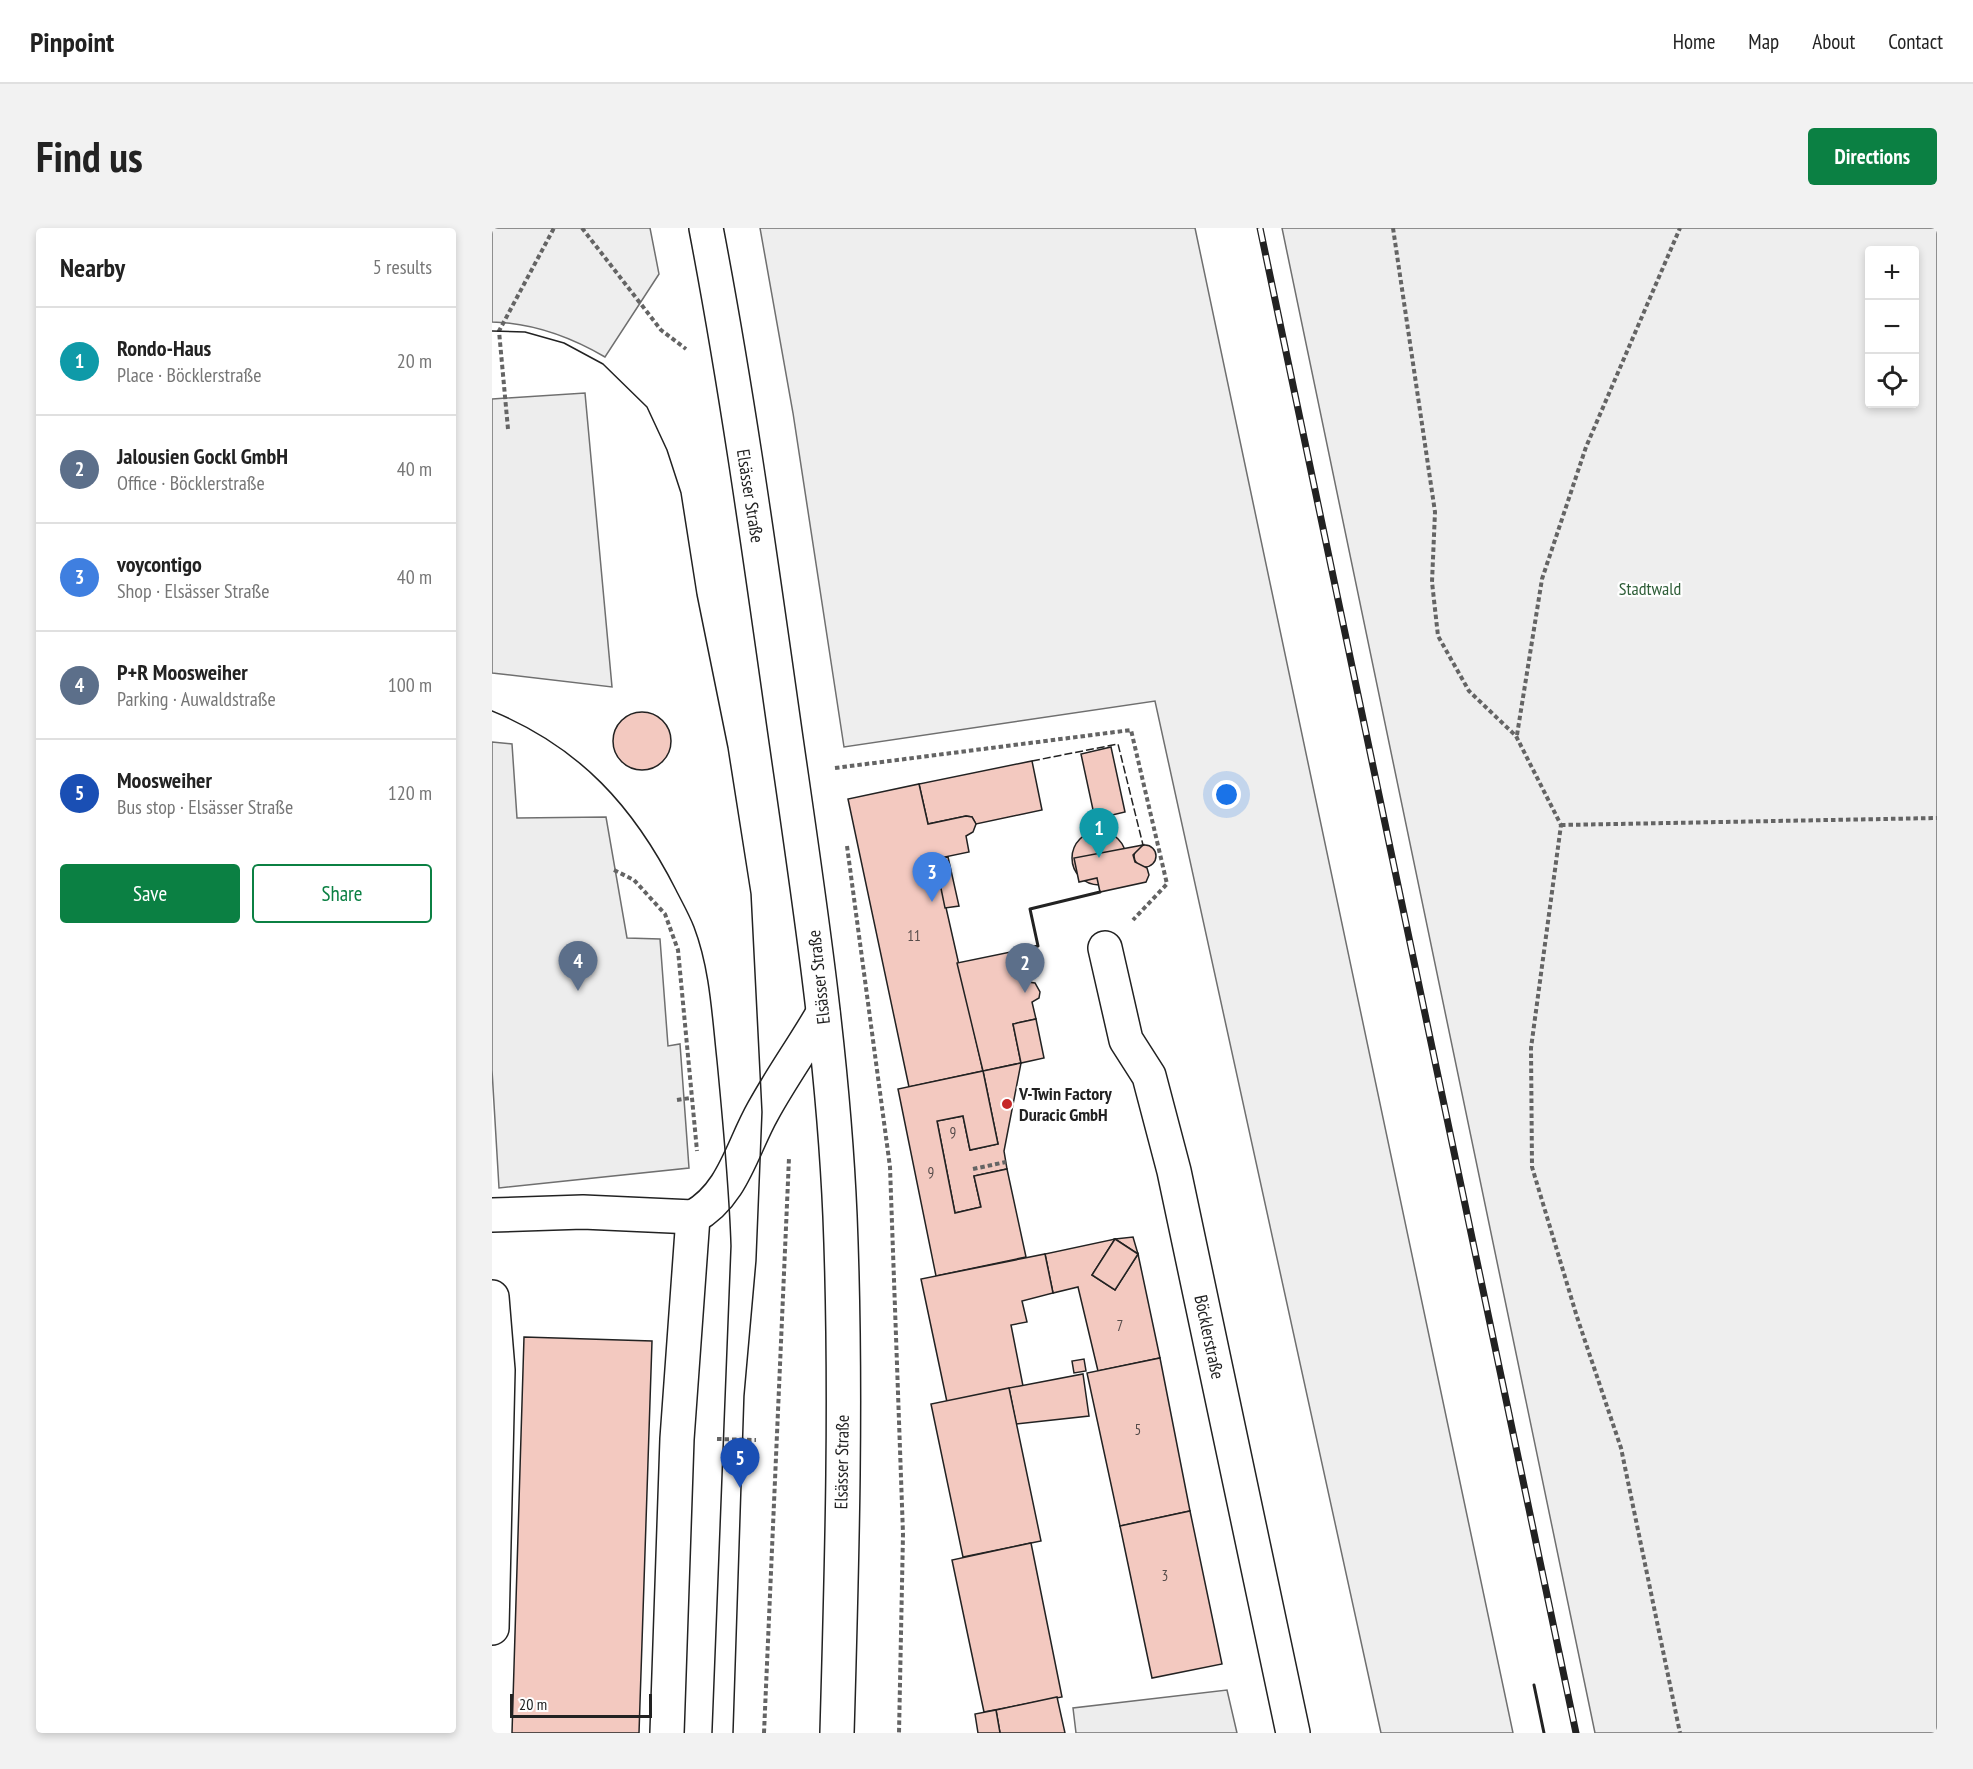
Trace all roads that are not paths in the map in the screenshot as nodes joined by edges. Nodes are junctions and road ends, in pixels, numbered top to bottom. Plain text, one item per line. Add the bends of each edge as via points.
1 (706, 228) edge
2 (1105, 948) road end
3 (823, 1012) junction
4 (699, 1214) junction
5 (492, 1215) edge
6 (492, 1297) edge
7 (492, 1628) edge
8 (667, 1733) edge
9 (837, 1733) edge
10 (1293, 1733) edge

1 - 3 main road, Elsässer Straße via 777,671
2 - 10 main road, Böcklerstraße via 1126,1040 1149,1076 1174,1171
3 - 4 main road via 762,1112 729,1183
3 - 9 main road, Elsässer Straße via 840,1213 842,1306
4 - 5 main road
4 - 8 main road via 677,1439
6 - 7 main road via 498,1370

